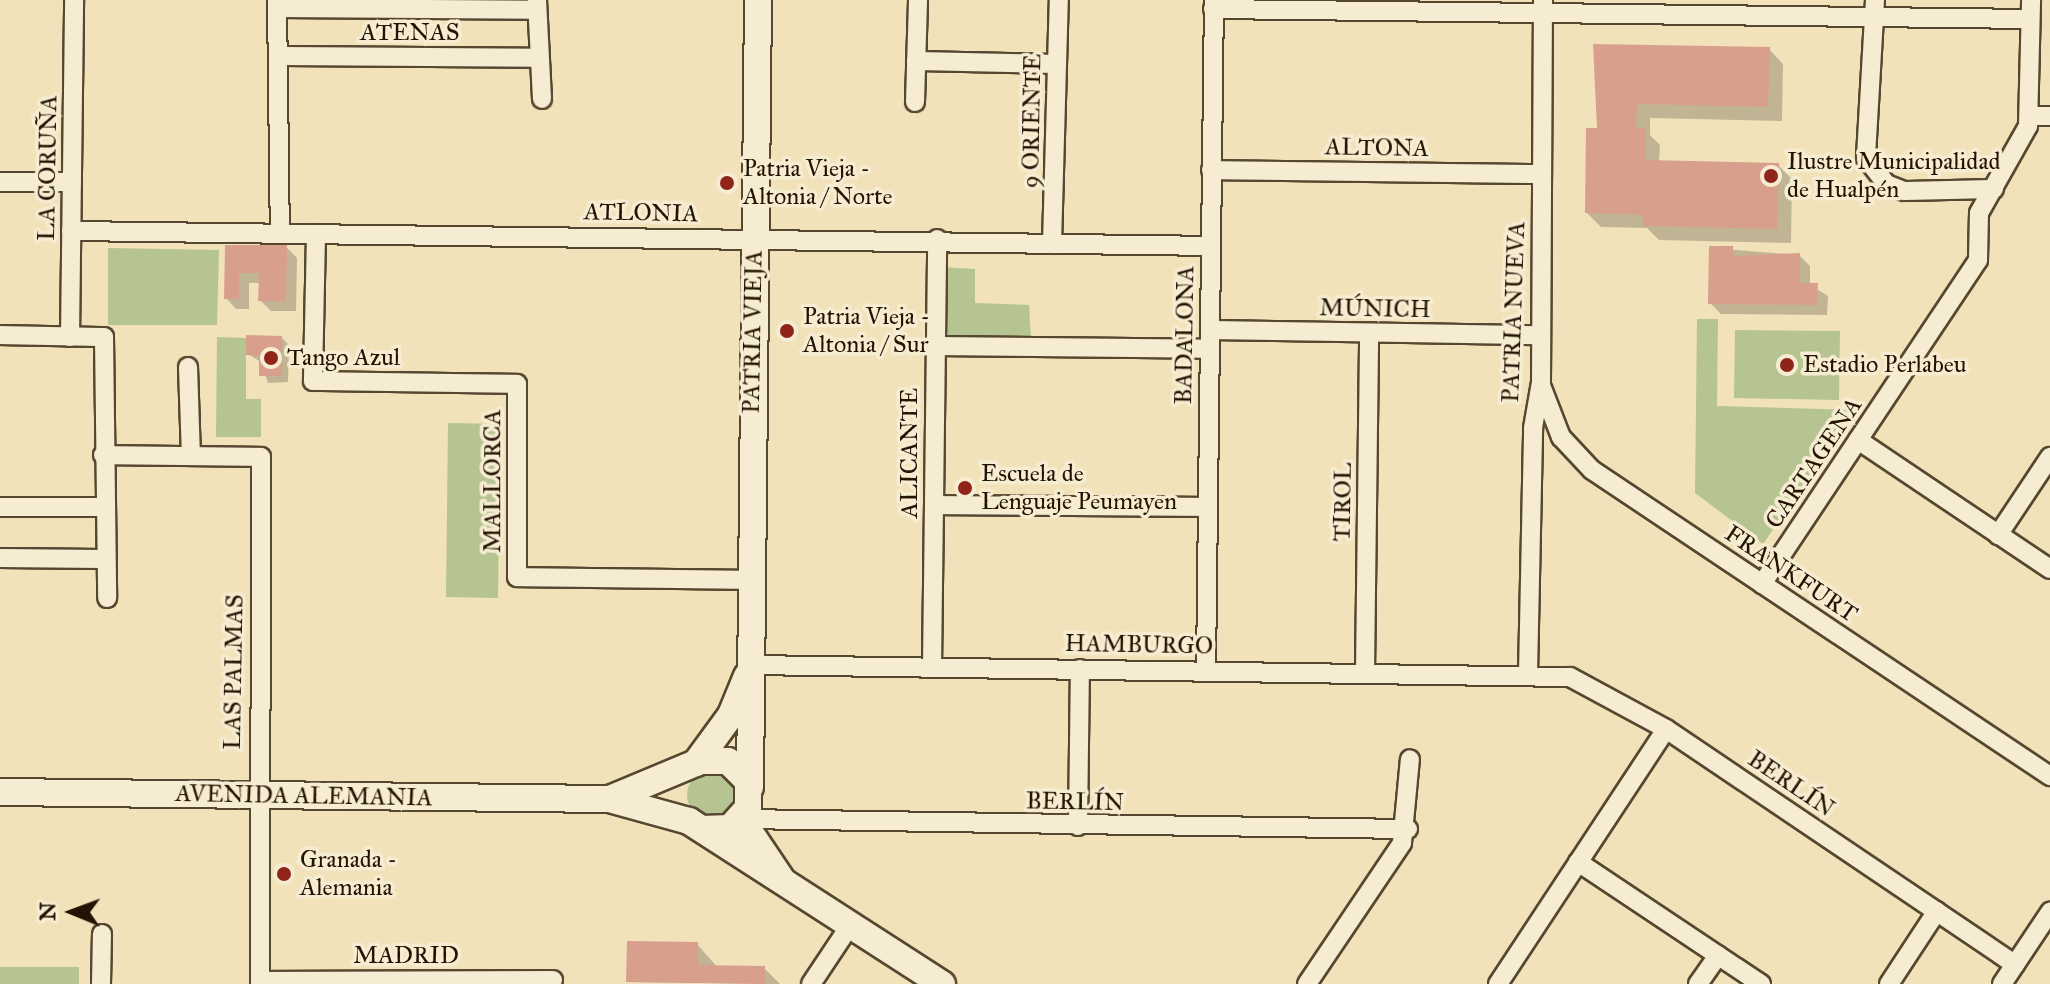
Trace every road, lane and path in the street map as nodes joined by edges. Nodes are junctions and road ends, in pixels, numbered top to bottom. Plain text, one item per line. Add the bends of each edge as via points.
1 (74, 0) edge
2 (758, 0) edge
3 (918, 0) edge
4 (1059, 0) edge
5 (277, 4) edge
6 (1214, 4) edge
7 (537, 5) edge
8 (1543, 6) edge
9 (1875, 8) edge
10 (2031, 9) edge
11 (282, 56) junction
12 (537, 58) junction
13 (916, 61) junction
14 (1057, 64) junction
15 (542, 99) dead end
16 (915, 102) dead end
17 (2029, 116) junction
18 (2050, 116) edge
19 (1211, 170) junction
20 (1541, 174) junction
21 (0, 182) edge
22 (72, 182) junction
23 (1994, 189) junction
24 (71, 231) junction
25 (280, 233) junction
26 (316, 234) junction
27 (755, 238) junction
28 (937, 239) junction
29 (1052, 244) junction
30 (1210, 246) junction
31 (1210, 330) junction
32 (1369, 333) junction
33 (0, 335) edge
34 (1539, 335) junction
35 (70, 337) junction
36 (935, 346) junction
37 (1209, 349) junction
38 (188, 367) dead end
39 (1541, 382) junction
40 (1858, 440) junction
41 (103, 455) junction
42 (191, 456) junction
43 (2050, 457) edge
44 (934, 505) junction
45 (0, 507) edge
46 (102, 507) junction
47 (1207, 507) junction
48 (1998, 535) junction
49 (0, 558) edge
50 (102, 559) junction
51 (2050, 569) edge
52 (750, 580) junction
53 (1762, 584) junction
54 (107, 598) dead end
55 (750, 665) junction
56 (932, 667) junction
57 (1080, 669) junction
58 (1206, 670) junction
59 (1365, 672) junction
60 (1528, 674) junction
61 (1666, 729) junction
62 (1410, 759) dead end
63 (692, 766) junction
64 (2050, 776) edge
65 (750, 787) junction
66 (0, 792) edge
67 (263, 795) junction
68 (609, 799) junction
69 (741, 819) junction
70 (695, 825) junction
71 (1078, 826) junction
72 (1408, 829) junction
73 (1578, 862) junction
74 (782, 880) junction
75 (1937, 911) junction
76 (2050, 912) edge
77 (851, 924) junction
78 (102, 934) dead end
79 (1718, 955) junction
80 (2015, 964) junction
81 (553, 980) dead end
82 (260, 982) edge
83 (101, 984) edge
84 (811, 984) edge
85 (942, 984) edge
86 (1307, 984) edge
87 (1498, 984) edge
88 (1698, 984) edge
89 (1761, 984) edge
90 (1889, 984) edge
91 (2002, 984) edge

1 - 22 street, LA CORUÑA
2 - 27 street, PATRIA VIEJA
3 - 13 street
4 - 14 street, 9 ORIENTE
5 - 7 street, ATENAS
5 - 11 street
6 - 8 street
6 - 19 street, BADALONA
7 - 12 street
8 - 9 street
8 - 20 street, PATRIA NUEVA
9 - 10 street
9 - 23 street via 1866,158 1886,184 1904,191
10 - 17 street, CARTAGENA
11 - 12 street, ATENAS
11 - 25 street
12 - 15 street
13 - 14 street
13 - 16 street
14 - 29 street, 9 ORIENTE
17 - 18 street
17 - 23 street, CARTAGENA via 2022,143
19 - 20 street, ALTONA
19 - 30 street, BADALONA
20 - 34 street, PATRIA NUEVA
21 - 22 street
22 - 24 street, LA CORUÑA
23 - 40 street, CARTAGENA via 1979,213 1978,260
24 - 25 street, ATLONIA
24 - 35 street, LA CORUÑA
25 - 26 street, ATLONIA
26 - 27 street, ATLONIA
26 - 52 street, MALLORCA via 313,381 517,384 517,577
27 - 28 street, ATLONIA
27 - 52 street, PATRIA VIEJA
28 - 29 street, ATLONIA
28 - 36 street, ALICANTE
29 - 30 street, ATLONIA
30 - 31 street, BADALONA
31 - 32 street, MÚNICH
31 - 37 street, BADALONA
32 - 34 street, MÚNICH
32 - 59 street, TIROL
33 - 35 street
34 - 39 street, PATRIA NUEVA
35 - 41 street via 104,337
36 - 37 street
36 - 44 street, ALICANTE
37 - 47 street, BADALONA
38 - 42 street
39 - 53 street, FRANKFURT via 1552,420 1580,460
39 - 60 street, PATRIA NUEVA via 1533,428
40 - 48 street
40 - 53 street, CARTAGENA
41 - 42 street
41 - 46 street
42 - 67 street, LAS PALMAS via 261,457 257,768
43 - 48 street
44 - 47 street
44 - 56 street, ALICANTE
45 - 46 street
46 - 50 street
47 - 58 street, BADALONA
48 - 51 street
49 - 50 street
50 - 54 street
52 - 55 street, PATRIA VIEJA
53 - 64 street, FRANKFURT
55 - 56 street, HAMBURGO
55 - 63 street, PATRIA VIEJA via 731,715
55 - 65 street, PATRIA VIEJA
56 - 57 street, HAMBURGO
57 - 58 street, HAMBURGO
57 - 71 street
58 - 59 street, HAMBURGO
59 - 60 street, HAMBURGO
60 - 61 street, BERLÍN via 1595,685
61 - 73 street
61 - 75 street, BERLÍN
62 - 72 street
63 - 65 street, AVENIDA ALEMANIA via 728,761
63 - 68 street, AVENIDA ALEMANIA
63 - 70 street via 678,800
65 - 69 street
66 - 67 street, AVENIDA ALEMANIA
67 - 68 street, AVENIDA ALEMANIA
67 - 82 street, LAS PALMAS
68 - 70 street, AVENIDA ALEMANIA
69 - 70 street, AVENIDA ALEMANIA via 723,830
69 - 71 street, BERLÍN
69 - 74 street, AVENIDA ALEMANIA
70 - 74 street, AVENIDA ALEMANIA
71 - 72 street, BERLÍN
72 - 86 street
73 - 79 street
73 - 87 street
74 - 77 street, AVENIDA ALEMANIA
75 - 80 street, BERLÍN
75 - 90 street
76 - 80 street
77 - 84 street
77 - 85 street, AVENIDA ALEMANIA
78 - 83 street
79 - 88 street
79 - 89 street
80 - 91 street
81 - 82 street, MADRID

